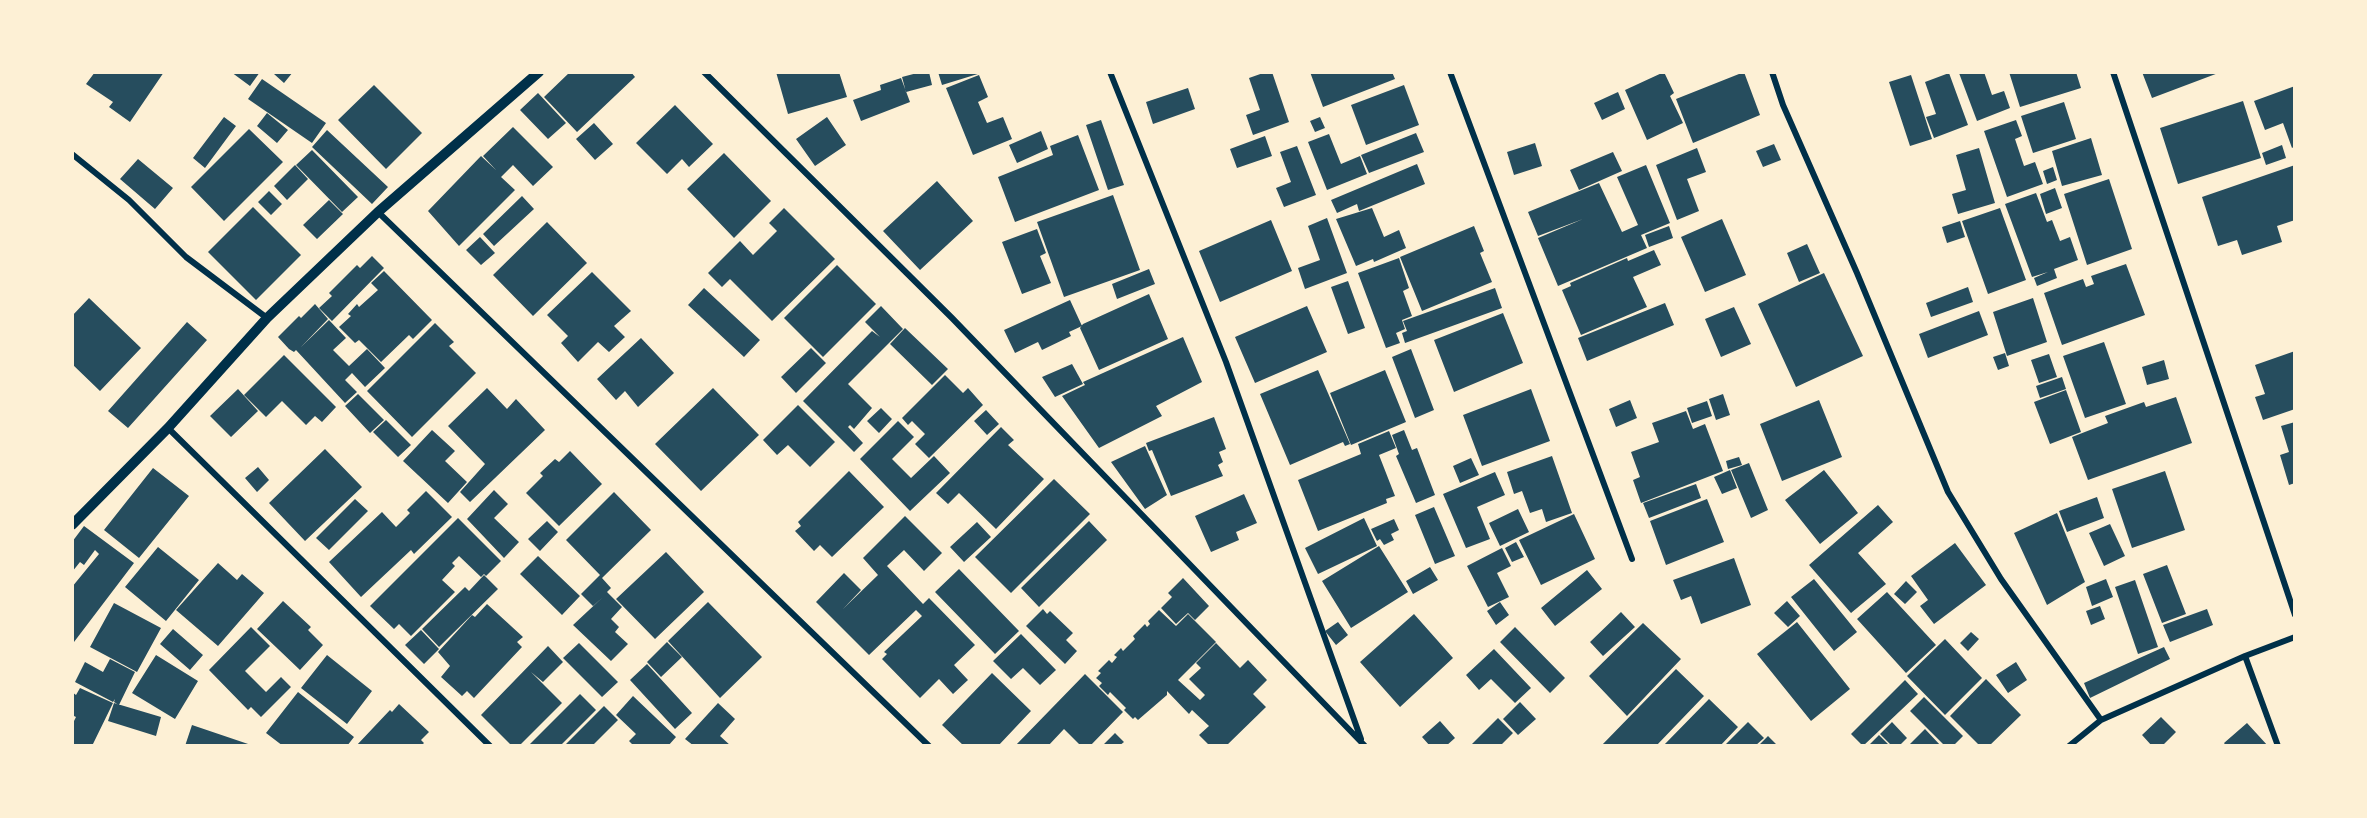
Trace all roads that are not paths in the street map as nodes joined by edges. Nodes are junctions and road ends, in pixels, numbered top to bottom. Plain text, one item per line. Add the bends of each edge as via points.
1 (539, 72) edge
2 (704, 72) edge
3 (1110, 72) edge
4 (1450, 72) edge
5 (1772, 72) edge
6 (2113, 72) edge
7 (72, 154) edge
8 (378, 212) junction
9 (267, 318) junction
10 (168, 428) junction
11 (72, 525) edge
12 (1632, 559) dead end
13 (2295, 615) edge
14 (2295, 637) edge
15 (2245, 656) junction
16 (2101, 720) junction
17 (1364, 744) edge
18 (490, 746) edge
19 (929, 746) edge
20 (2069, 746) edge
21 (2278, 746) edge

1 - 8 street
2 - 17 street via 952,318
3 - 17 street via 1226,362
4 - 12 street
5 - 16 street via 1948,492 2001,579
6 - 13 street
7 - 9 street via 129,200 186,256
8 - 9 street
8 - 19 street
9 - 10 street
10 - 11 street
10 - 18 street
14 - 15 street
15 - 16 street
15 - 21 street
16 - 20 street

